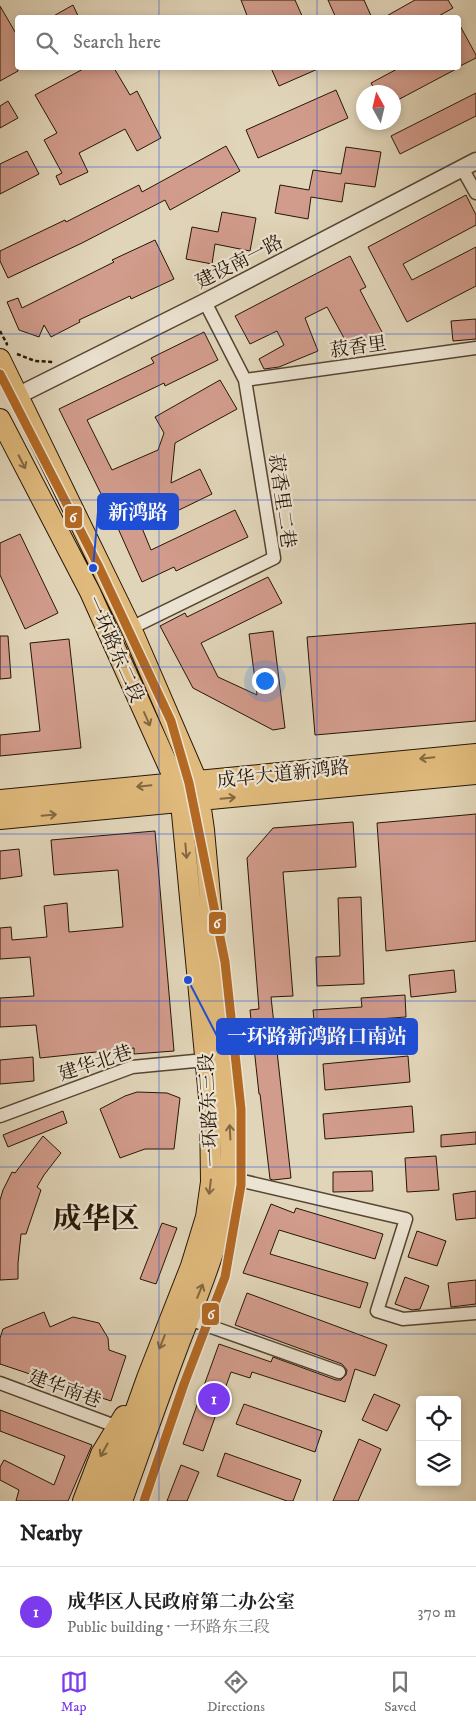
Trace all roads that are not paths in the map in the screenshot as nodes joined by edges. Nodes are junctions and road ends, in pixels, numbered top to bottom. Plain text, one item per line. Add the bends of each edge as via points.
1 (469, 164) edge
2 (476, 193) edge
3 (205, 302) junction
4 (476, 348) edge
5 (4, 352) edge
6 (245, 380) junction
7 (19, 395) junction
8 (0, 419) edge
9 (132, 628) junction
10 (476, 754) edge
11 (476, 774) edge
12 (176, 783) junction
13 (193, 794) junction
14 (0, 800) edge
15 (0, 819) edge
16 (206, 1060) junction
17 (0, 1116) edge
18 (230, 1178) junction
19 (476, 1313) edge
20 (189, 1319) junction
21 (339, 1372) dead end
22 (156, 1382) junction
23 (0, 1383) edge
24 (118, 1427) junction
25 (83, 1501) edge
26 (103, 1501) edge
27 (122, 1501) edge
28 (136, 1501) edge

1 - 2 street
1 - 3 street, 建设南一路
3 - 6 street, 菽香里二巷
3 - 7 street, 建设南一路
4 - 6 street, 菽香里
5 - 7 main road, 一环路东二段
6 - 9 street, 菽香里二巷 via 274,558
7 - 9 main road, 一环路东二段
8 -> 12 main road, 一环路东二段 via 90,592
9 - 13 main road, 一环路东二段
10 -> 13 main road, 成华大道新鸿路
13 -> 11 main road, 成华大道新鸿路
12 - 13 main road, 成华大道新鸿路
12 -> 14 main road, 成华大道新鸿路
15 -> 13 main road, 成华大道新鸿路
13 -> 16 main road, 一环路东三段
18 -> 13 main road, 一环路东三段 via 229,1106
16 - 17 street, 建华北巷 via 132,1066
16 -> 22 main road, 一环路东三段 via 212,1151 206,1217
18 - 19 street via 406,1219 377,1311 403,1319
20 -> 18 main road, 一环路东三段 via 217,1244
20 - 21 street
20 - 22 main road, 一环路东三段
22 - 24 main road
22 - 26 main road
22 - 27 main road
22 - 28 main road via 142,1486
23 - 24 street, 建华南巷
24 -> 25 main road via 101,1454

